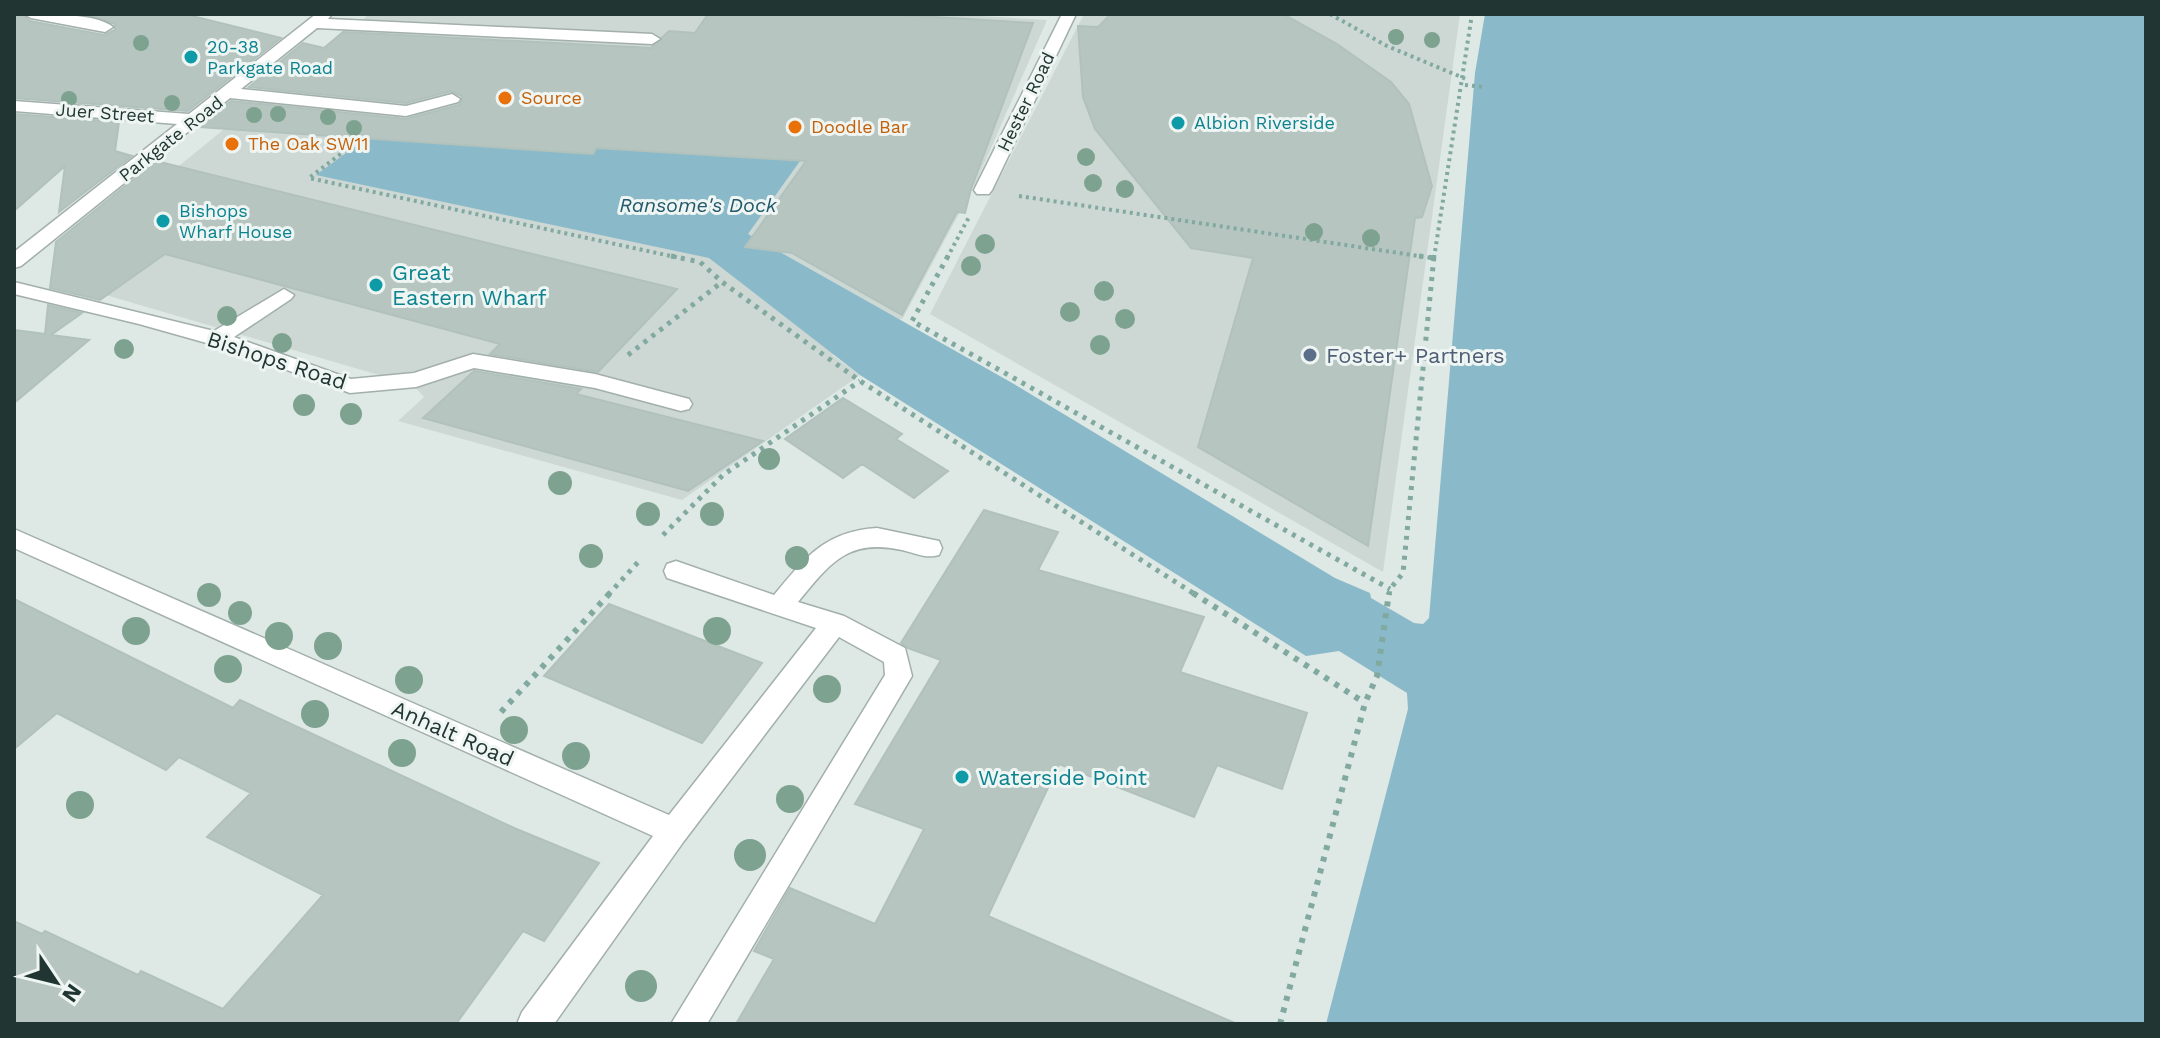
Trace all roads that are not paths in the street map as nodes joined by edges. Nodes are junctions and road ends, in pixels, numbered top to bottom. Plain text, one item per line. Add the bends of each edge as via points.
1 (31, 14) edge
2 (1069, 14) edge
3 (320, 18) edge
4 (105, 27) dead end
5 (652, 39) dead end
6 (229, 93) junction
7 (452, 99) dead end
8 (14, 106) edge
9 (195, 120) junction
10 (983, 190) road end
11 (14, 262) edge
12 (14, 288) edge
13 (284, 295) dead end
14 (217, 339) junction
15 (681, 404) dead end
16 (14, 538) edge
17 (930, 548) dead end
18 (676, 571) dead end
19 (779, 607) junction
20 (835, 623) junction
21 (674, 831) junction
22 (534, 1024) edge
23 (688, 1024) edge

1 - 4 street
2 - 10 street, Hester Road
3 - 5 street
3 - 6 street, Parkgate Road
6 - 7 street via 406,111
6 - 9 street, Parkgate Road
8 - 9 street, Juer Street
9 - 11 street, Parkgate Road
12 - 14 street, Bishops Road
13 - 14 street
14 - 15 street, Bishops Road via 350,386 416,380 473,361 595,381
16 - 21 street, Anhalt Road
17 - 19 street via 894,536 854,537 833,546
18 - 19 street
19 - 20 street
20 - 21 street
20 - 23 street via 896,656 899,676
21 - 22 street

